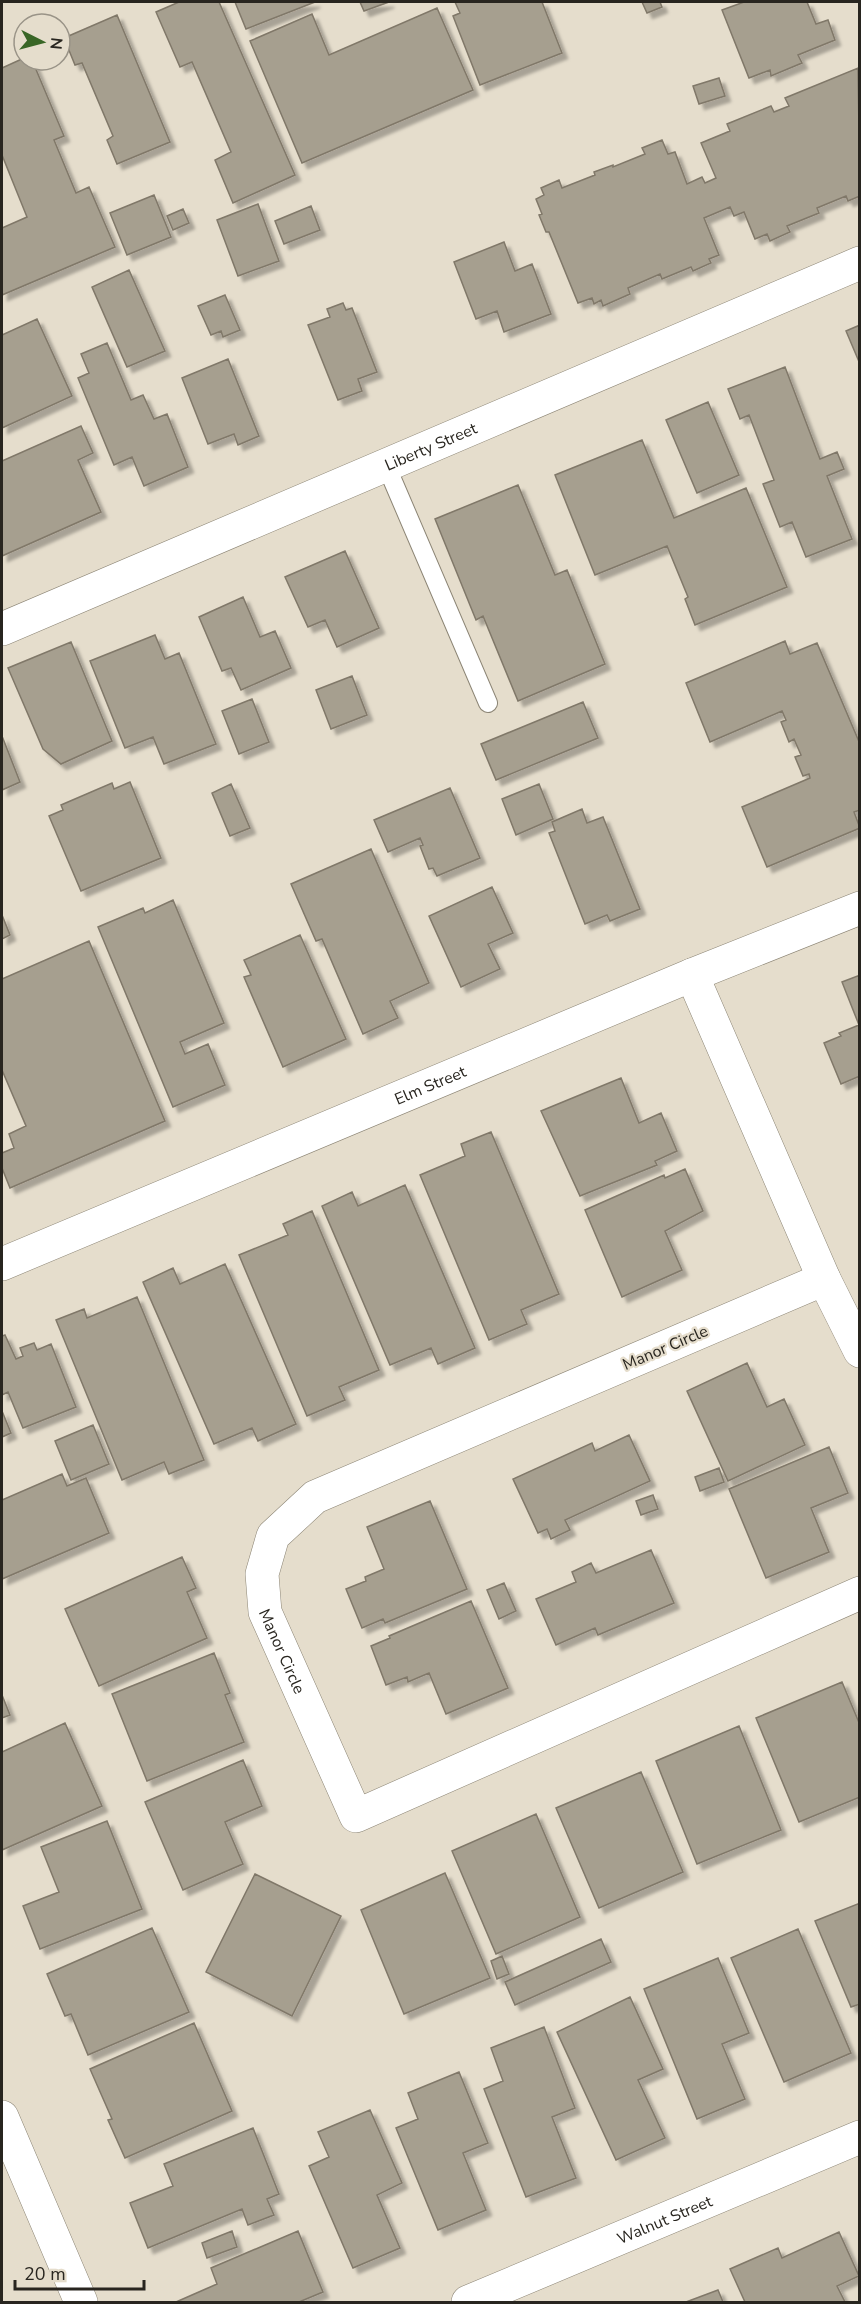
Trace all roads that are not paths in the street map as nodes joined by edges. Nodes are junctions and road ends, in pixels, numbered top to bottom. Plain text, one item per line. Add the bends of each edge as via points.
1 (860, 263) edge
2 (386, 465) junction
3 (2, 629) edge
4 (488, 702) dead end
5 (860, 908) edge
6 (692, 975) junction
7 (2, 1264) edge
8 (824, 1279) junction
9 (860, 1351) edge
10 (860, 1593) edge
11 (2, 2117) edge
12 (860, 2137) edge
13 (14, 2184) edge
14 (81, 2302) edge
15 (468, 2302) edge

1 - 2 street, Liberty Street
2 - 3 street, Liberty Street
2 - 4 lane
5 - 6 street, Elm Street
6 - 7 street, Elm Street
6 - 8 street
8 - 9 street
8 - 10 street, Manor Circle via 315,1497 273,1536 262,1574 265,1612 356,1816
11 - 13 street
12 - 15 street, Walnut Street
13 - 14 street

